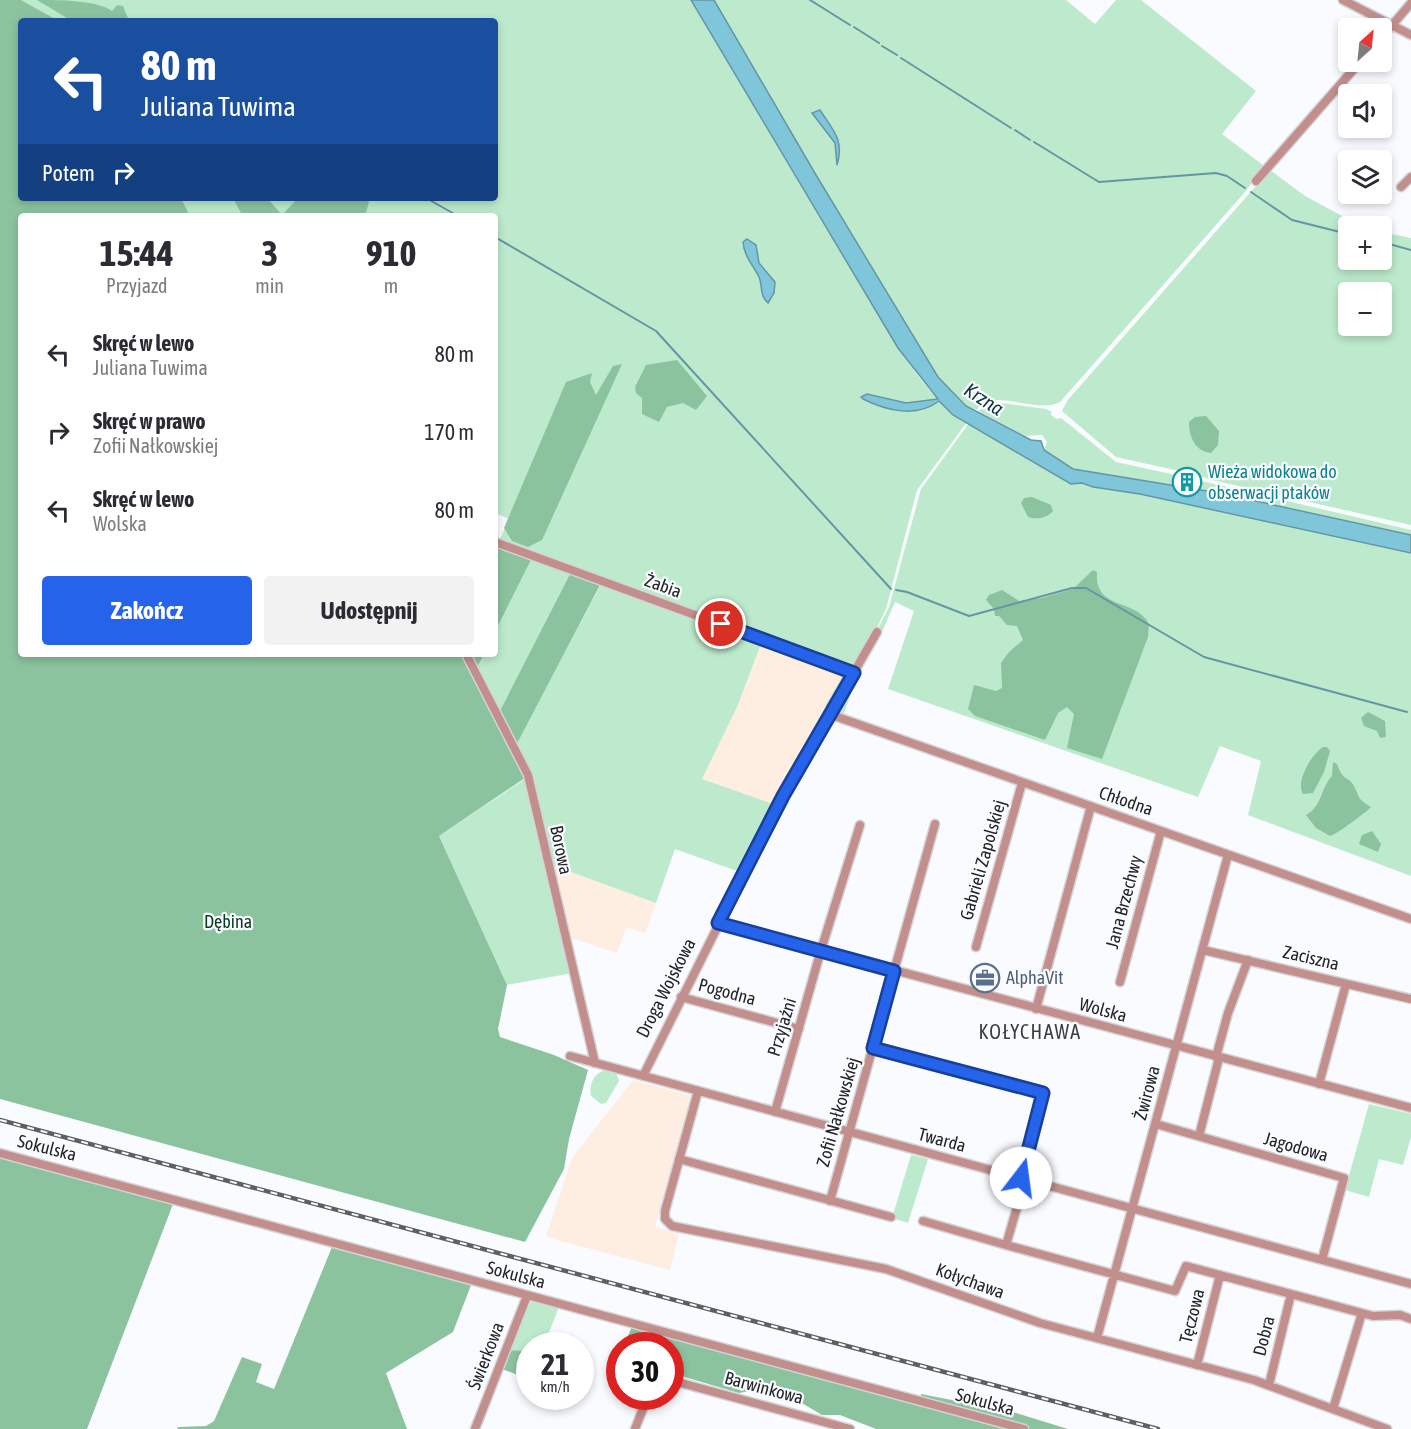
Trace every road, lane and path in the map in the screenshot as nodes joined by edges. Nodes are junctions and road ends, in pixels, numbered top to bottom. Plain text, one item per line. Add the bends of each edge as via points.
1 (1343, 0) edge
2 (1411, 3) edge
3 (1377, 18) edge
4 (1392, 26) joint
5 (1411, 35) edge
6 (1351, 72) edge
7 (1411, 177) edge
8 (1256, 181) dead end
9 (1401, 187) dead end
10 (498, 543) edge
11 (877, 632) dead end
12 (468, 657) edge
13 (854, 673) junction
14 (829, 714) junction
15 (1022, 783) junction
16 (1091, 806) junction
17 (935, 824) dead end
18 (860, 825) dead end
19 (1161, 831) junction
20 (1228, 855) junction
21 (1411, 919) edge
22 (718, 923) junction
23 (976, 947) dead end
24 (821, 950) junction
25 (1203, 950) junction
26 (1248, 960) junction
27 (894, 971) junction
28 (1120, 982) dead end
29 (1347, 984) junction
30 (681, 997) junction
31 (1411, 999) edge
32 (1036, 1009) junction
33 (800, 1029) junction
34 (1176, 1047) junction
35 (873, 1048) junction
36 (570, 1056) dead end
37 (1218, 1057) junction
38 (595, 1063) junction
39 (643, 1076) junction
40 (1319, 1083) junction
41 (698, 1091) junction
42 (1411, 1108) edge
43 (775, 1112) junction
44 (1156, 1124) junction
45 (849, 1132) junction
46 (1199, 1137) junction
47 (0, 1153) edge
48 (679, 1159) junction
49 (1023, 1179) junction
50 (831, 1201) junction
51 (1132, 1209) junction
52 (891, 1217) dead end
53 (923, 1221) dead end
54 (1006, 1245) junction
55 (1322, 1260) junction
56 (1113, 1274) junction
57 (1220, 1275) junction
58 (1411, 1284) edge
59 (1291, 1294) junction
60 (527, 1296) junction
61 (1362, 1313) junction
62 (1411, 1319) edge
63 (1097, 1338) junction
64 (1197, 1365) junction
65 (684, 1384) edge
66 (1269, 1385) junction
67 (1333, 1409) junction
68 (642, 1410) edge
69 (475, 1429) edge
70 (635, 1429) edge
71 (850, 1429) edge
72 (1024, 1429) edge
73 (1387, 1429) edge

1 - 3 street
2 - 4 street
4 - 5 street
6 - 8 street
7 - 9 street
10 - 13 street, Żabia
11 - 13 street, Droga Wojskowa
12 - 38 street, Borowa via 528,776
13 - 14 street, Droga Wojskowa
14 - 15 street, Chłodna
14 - 22 street, Droga Wojskowa
15 - 16 street, Chłodna
15 - 23 street, Gabrieli Zapolskiej
16 - 19 street, Chłodna
16 - 32 street
17 - 27 street, Zofii Nałkowskiej
18 - 24 street, Przyjaźni
19 - 20 street, Chłodna
19 - 28 street, Jana Brzechwy
20 - 21 street, Chłodna
20 - 25 street, Żwirowa
22 - 24 street, Wolska
22 - 30 street, Droga Wojskowa
24 - 27 street, Wolska
24 - 33 street, Przyjaźni
25 - 26 street, Zaciszna
25 - 34 street, Żwirowa
26 - 29 street, Zaciszna
26 - 37 street via 1228,1013
27 - 32 street, Wolska
27 - 35 street, Zofii Nałkowskiej
29 - 31 street, Zaciszna
29 - 40 street
30 - 33 street, Pogodna
30 - 39 street, Droga Wojskowa
32 - 34 street, Wolska
33 - 43 street, Przyjaźni
34 - 37 street, Wolska
34 - 44 street, Żwirowa
35 - 45 street, Zofii Nałkowskiej
35 - 49 street via 1043,1093
36 - 38 street, Twarda
37 - 40 street, Wolska
37 - 46 street
38 - 39 street, Twarda
39 - 41 street, Twarda
40 - 42 street, Wolska
41 - 43 street, Twarda
41 - 48 street, Kołychawa
43 - 45 street, Twarda
44 - 46 street, Jagodowa
44 - 51 street, Żwirowa
45 - 49 street, Twarda
45 - 50 street, Zofii Nałkowskiej
46 - 55 street, Jagodowa via 1344,1178
47 - 60 street, Sokulska
48 - 50 street
48 - 63 street, Kołychawa via 665,1214 673,1227 874,1266 1025,1318
49 - 51 street, Twarda
49 - 54 street
50 - 52 street
51 - 55 street, Twarda
51 - 56 street, Żwirowa
53 - 54 street
54 - 56 street
55 - 58 street, Twarda
56 - 57 street via 1175,1291 1186,1266
56 - 63 street, Żwirowa
57 - 59 street
57 - 64 street, Tęczowa
59 - 61 street
59 - 66 street, Dobra
60 - 69 street, Świerkowa
60 - 72 street, Sokulska
61 - 62 street
61 - 67 street
63 - 64 street, Kołychawa
64 - 66 street, Kołychawa
65 - 71 street, Barwinkowa
66 - 67 street, Kołychawa
67 - 73 street, Kołychawa
68 - 70 street

